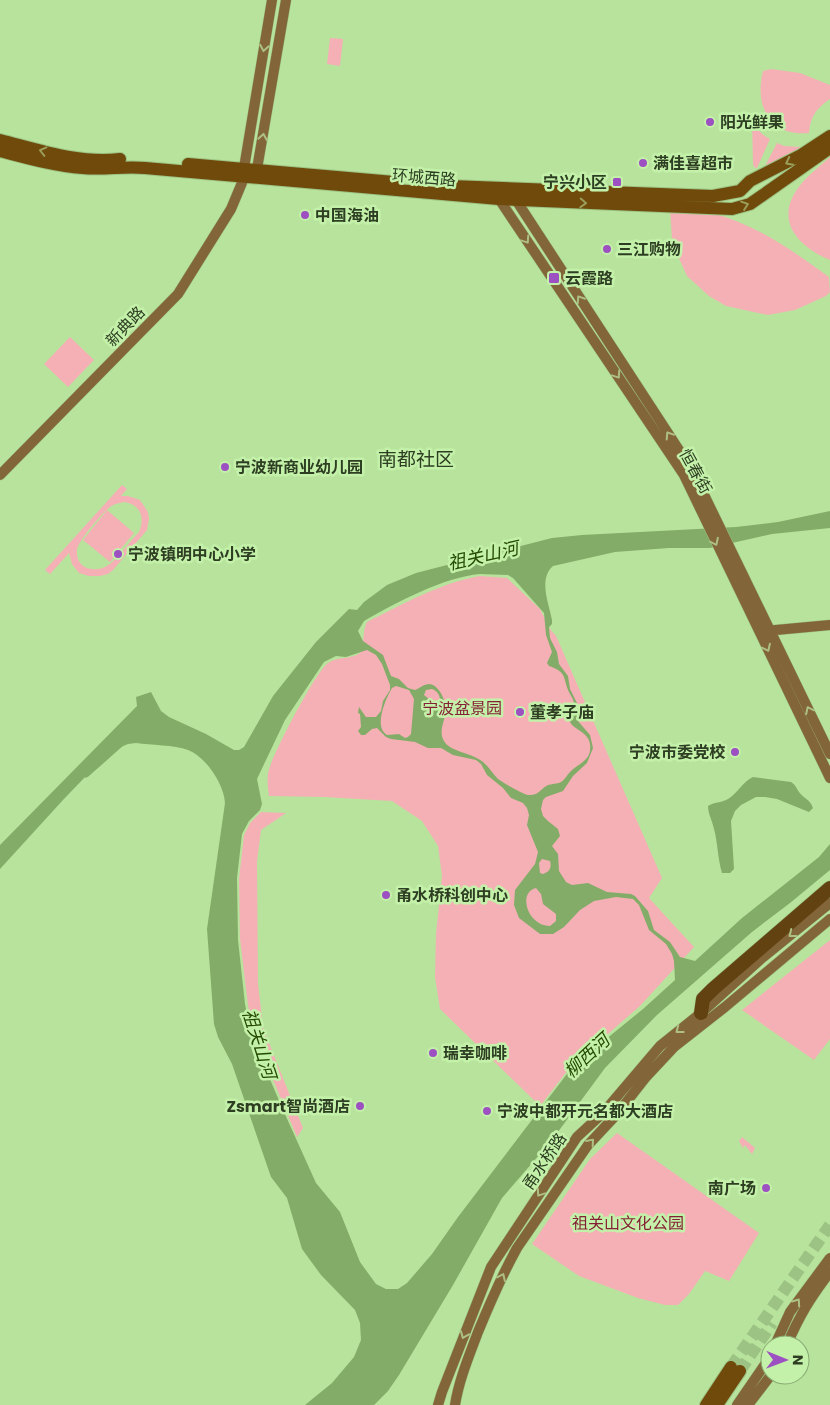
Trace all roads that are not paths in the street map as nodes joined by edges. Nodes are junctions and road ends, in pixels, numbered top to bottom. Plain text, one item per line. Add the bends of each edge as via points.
1 (272, 0) edge
2 (286, 0) edge
3 (830, 136) edge
4 (0, 140) edge
5 (830, 148) edge
6 (0, 151) edge
7 (258, 169) junction
8 (244, 173) junction
9 (499, 199) junction
10 (516, 200) junction
11 (0, 475) edge
12 (705, 509) junction
13 (735, 571) junction
14 (830, 625) edge
15 (770, 630) junction
16 (759, 631) junction
17 (830, 754) edge
18 (830, 778) edge
19 (830, 888) edge
20 (830, 903) edge
21 (830, 918) edge
22 (701, 1013) junction
23 (830, 1258) edge
24 (830, 1272) edge
25 (780, 1335) edge
26 (791, 1335) edge
27 (760, 1372) edge
28 (763, 1385) edge
29 (438, 1405) edge
30 (455, 1405) edge
31 (706, 1405) edge
32 (717, 1405) edge
33 (737, 1405) edge
34 (748, 1405) edge

1 -> 8 main road, 新典路
7 -> 2 main road
3 -> 7 main road, 环城西路 via 750,181 740,191 713,196 426,185
8 -> 4 main road, 环城西路 via 124,159 83,159
10 -> 5 main road, 环城西路 via 732,209 750,204
6 - 8 main road, 环城西路 via 53,164 104,170 130,167
7 - 8 main road, 环城西路
8 - 9 main road, 环城西路
8 - 11 main road, 新典路 via 231,209 178,294
9 - 10 main road, 环城西路
9 -> 12 main road, 恒春街
12 -> 10 main road, 恒春街 via 692,470
12 - 13 main road, 恒春街
13 - 15 main road, 恒春街
13 - 16 main road, 恒春街
14 - 15 main road
15 - 16 main road
17 -> 15 main road, 恒春街
16 -> 18 main road, 恒春街
19 - 22 highway via 713,989 704,999
20 -> 22 main road, 甬水桥路
30 -> 21 main road, 甬水桥路 via 469,1356 508,1263 588,1145 674,1047
22 -> 29 main road, 甬水桥路 via 660,1046 604,1113 577,1137 491,1268
25 -> 23 main road, bridge via 790,1312
24 - 26 main road, bridge via 812,1296
27 - 33 main road
28 - 34 main road
31 - 32 main road via 736,1369

